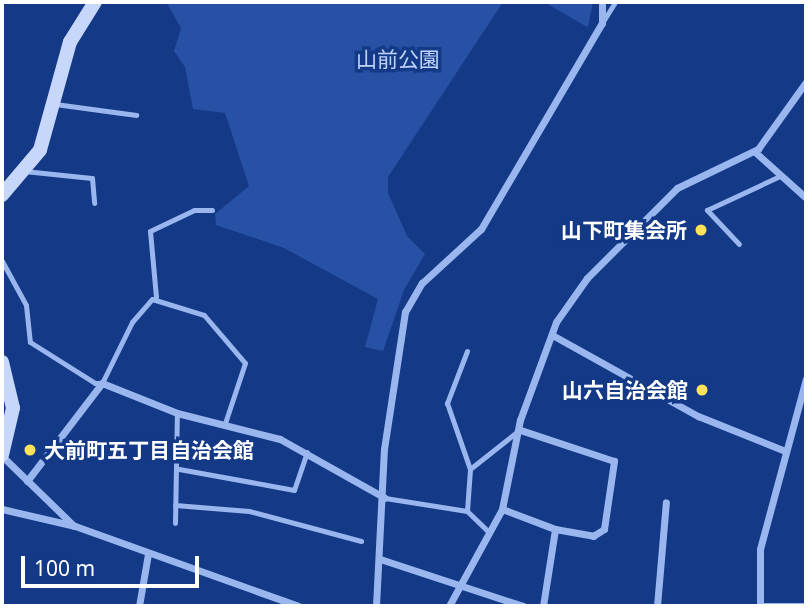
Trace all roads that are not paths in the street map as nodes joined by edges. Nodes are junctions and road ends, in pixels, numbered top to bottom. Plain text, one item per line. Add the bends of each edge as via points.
1 (95, 2) edge
2 (602, 2) edge
3 (615, 2) edge
4 (602, 23) junction
5 (806, 82) edge
6 (55, 104) junction
7 (136, 115) dead end
8 (755, 152) junction
9 (24, 171) junction
10 (780, 176) junction
11 (2, 195) edge
12 (806, 198) edge
13 (94, 204) dead end
14 (212, 210) dead end
15 (739, 244) dead end
16 (2, 261) edge
17 (156, 297) junction
18 (554, 336) junction
19 (467, 351) dead end
20 (2, 362) edge
21 (806, 378) edge
22 (102, 383) junction
23 (177, 413) junction
24 (225, 423) junction
25 (520, 430) junction
26 (307, 452) junction
27 (785, 452) junction
28 (2, 455) edge
29 (179, 469) junction
30 (470, 470) junction
31 (27, 481) junction
32 (384, 498) junction
33 (666, 502) dead end
34 (175, 505) junction
35 (2, 509) edge
36 (502, 509) junction
37 (467, 511) junction
38 (175, 523) dead end
39 (75, 526) junction
40 (555, 529) junction
41 (488, 531) junction
42 (361, 541) dead end
43 (148, 554) junction
44 (380, 559) junction
45 (454, 589) junction
46 (274, 597) junction
47 (139, 606) edge
48 (271, 606) edge
49 (298, 606) edge
50 (376, 606) edge
51 (449, 606) edge
52 (523, 606) edge
53 (543, 606) edge
54 (657, 606) edge
55 (762, 606) edge
56 (806, 606) edge

1 - 6 street via 70,42
2 - 4 street
3 - 4 lane
4 - 32 street via 481,229 422,283 405,312 384,449
5 - 8 street
6 - 7 lane
6 - 9 street via 40,150
8 - 10 street
8 - 18 street via 696,176 657,205 587,278 554,325
9 - 11 street
9 - 13 lane via 92,178
10 - 12 street
10 - 15 lane via 707,210
14 - 17 lane via 194,211 150,231
16 - 22 lane via 26,305 30,342
17 - 22 lane via 132,322
17 - 24 lane via 204,315 243,358
18 - 25 street
18 - 27 street via 698,416
19 - 30 lane via 447,403
20 - 28 street via 13,408
21 - 27 street
22 - 23 street
22 - 31 street
23 - 24 street
23 - 29 lane
24 - 26 street
25 - 30 lane
25 - 36 street
25 - 40 street via 614,461 601,533
26 - 29 lane via 294,491
26 - 32 street
27 - 55 street via 760,549
28 - 31 street
29 - 34 lane
30 - 37 lane
31 - 39 street
32 - 37 lane
32 - 44 street
33 - 54 street
34 - 38 lane
34 - 42 lane via 250,512
35 - 39 street
36 - 40 street
36 - 41 street
37 - 41 lane
39 - 43 street
40 - 53 street
41 - 45 street
43 - 46 street
43 - 47 street
44 - 45 street
44 - 50 street
45 - 51 street
45 - 52 street
46 - 48 lane
46 - 49 street
55 - 56 street

